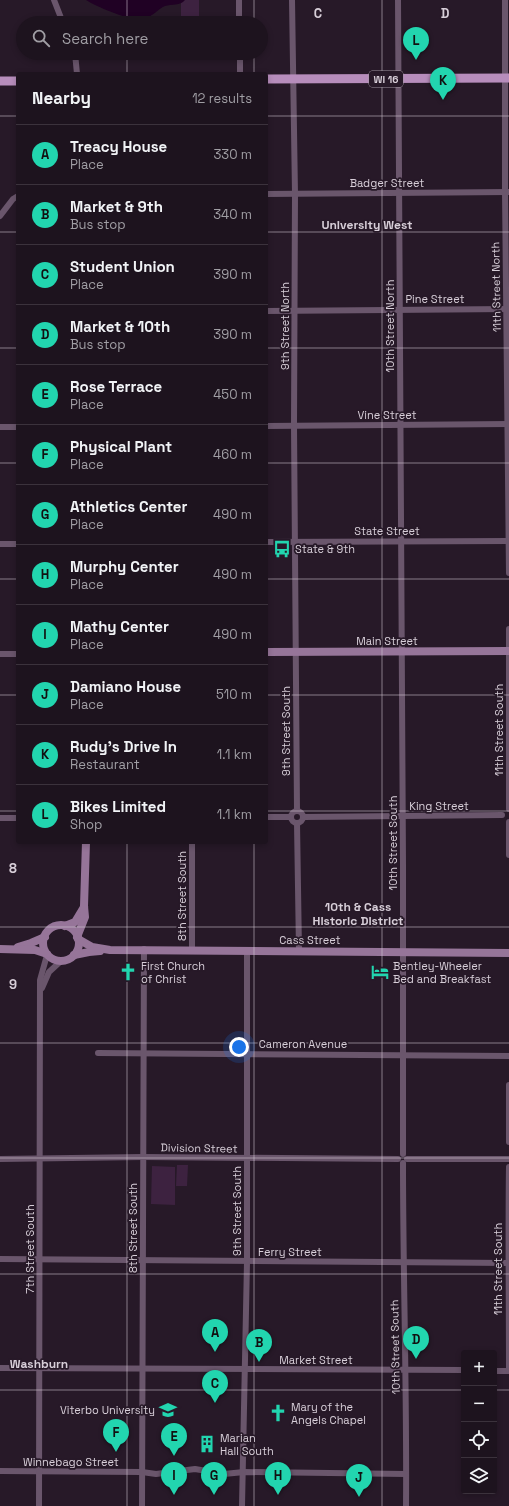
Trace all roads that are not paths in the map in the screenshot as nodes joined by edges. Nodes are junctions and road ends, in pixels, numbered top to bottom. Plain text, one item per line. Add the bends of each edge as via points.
1 (54, 0) edge
2 (239, 0) edge
3 (292, 0) edge
4 (398, 0) edge
5 (505, 0) edge
6 (60, 16) edge
7 (239, 16) edge
8 (76, 60) edge
9 (240, 60) edge
10 (77, 72) edge
11 (240, 72) edge
12 (507, 78) edge
13 (268, 79) edge
14 (294, 79) junction
15 (399, 79) junction
16 (0, 81) edge
17 (16, 81) edge
18 (507, 192) edge
19 (400, 193) junction
20 (268, 194) edge
21 (295, 194) junction
22 (16, 198) edge
23 (0, 216) edge
24 (400, 309) junction
25 (508, 309) edge
26 (294, 310) junction
27 (268, 311) edge
28 (508, 424) edge
29 (400, 425) junction
30 (268, 426) edge
31 (294, 426) junction
32 (16, 427) edge
33 (0, 428) edge
34 (400, 541) junction
35 (509, 541) edge
36 (268, 542) edge
37 (295, 542) junction
38 (0, 544) edge
39 (16, 544) edge
40 (509, 573) edge
41 (509, 629) edge
42 (509, 651) edge
43 (268, 652) edge
44 (296, 652) junction
45 (402, 652) junction
46 (0, 654) edge
47 (16, 654) edge
48 (509, 809) edge
49 (297, 810) junction
50 (502, 815) junction
51 (403, 816) junction
52 (268, 817) edge
53 (291, 817) junction
54 (304, 817) junction
55 (0, 818) edge
56 (16, 818) edge
57 (509, 821) edge
58 (297, 823) junction
59 (86, 844) edge
60 (192, 844) edge
61 (509, 855) edge
62 (84, 906) junction
63 (65, 926) junction
64 (45, 936) junction
65 (78, 938) junction
66 (4, 949) edge
67 (144, 949) junction
68 (110, 950) junction
69 (192, 950) junction
70 (247, 950) junction
71 (299, 951) junction
72 (403, 952) junction
73 (509, 953) edge
74 (47, 954) junction
75 (74, 955) junction
76 (61, 961) junction
77 (41, 992) junction
78 (98, 1053) dead end
79 (144, 1053) junction
80 (247, 1054) junction
81 (404, 1055) junction
82 (509, 1056) edge
83 (509, 1085) edge
84 (509, 1142) edge
85 (143, 1157) junction
86 (0, 1158) edge
87 (40, 1158) junction
88 (403, 1158) junction
89 (247, 1159) junction
90 (509, 1159) edge
91 (509, 1167) edge
92 (0, 1259) edge
93 (40, 1259) junction
94 (143, 1261) junction
95 (403, 1261) junction
96 (247, 1262) junction
97 (509, 1263) edge
98 (0, 1368) edge
99 (39, 1368) junction
100 (142, 1369) junction
101 (245, 1369) junction
102 (406, 1370) junction
103 (461, 1370) edge
104 (497, 1371) edge
105 (509, 1371) edge
106 (0, 1471) edge
107 (39, 1472) junction
108 (142, 1472) junction
109 (244, 1472) junction
110 (406, 1474) junction
111 (39, 1506) edge
112 (142, 1506) edge
113 (242, 1506) edge
114 (406, 1506) edge

1 - 6 street
2 - 7 street
3 - 14 street, 9th Street North
4 - 15 street, 10th Street North
5 - 12 street, 11th Street North
8 - 10 street
9 - 11 street
12 - 15 main road, WI 16
12 - 18 street, 11th Street North
13 - 14 main road, WI 16
14 - 15 main road, WI 16
14 - 21 street, 9th Street North
15 - 19 street, 10th Street North
16 - 17 main road
18 - 19 street, Badger Street
18 - 25 street, 11th Street North
19 - 21 street, Badger Street
19 - 24 street, 10th Street North
20 - 21 street, Badger Street
21 - 26 street, 9th Street North
22 - 23 street
24 - 25 street, Pine Street
24 - 26 street, Pine Street
24 - 29 street, 10th Street North
25 - 28 street, 11th Street North
26 - 27 street, Pine Street
26 - 31 street, 9th Street North
28 - 29 street, Vine Street
28 - 35 street, 11th Street North
29 - 31 street, Vine Street
29 - 34 street, 10th Street North
30 - 31 street, Vine Street
31 - 37 street, 9th Street North
32 - 33 street
34 - 35 street, State Street
34 - 37 street, State Street
34 - 45 street, 10th Street North
35 - 40 street, 11th Street North
36 - 37 street, State Street
37 - 44 street, 9th Street North
38 - 39 street
41 - 42 street
42 - 45 street, Main Street
42 - 48 street, 11th Street South
43 - 44 street, Main Street
44 - 45 street, Main Street
44 - 49 street, 9th Street South
45 - 51 street, 10th Street South
46 - 47 street
48 - 50 street
49 - 53 street
49 - 54 street via 301,811
50 - 51 street, King Street
50 - 57 street
51 - 54 street, King Street
51 - 72 street, 10th Street South
52 - 53 street
53 - 58 street via 293,822
54 - 58 street
55 - 56 street
57 - 61 street
58 - 71 street
59 - 62 street
60 - 69 street, 8th Street South
62 - 63 street via 75,922
62 - 65 street via 85,917
63 - 64 street via 54,927
63 - 65 street via 74,931
64 - 66 street via 31,943
64 - 74 street via 43,946
65 - 68 street, Cass Street via 92,947
65 - 75 street via 78,948
66 - 74 street via 35,950
67 - 68 street, Cass Street
67 - 69 street, Cass Street
67 - 79 street, 8th Street South
68 - 75 street, Cass Street
69 - 70 street, Cass Street
70 - 71 street, Cass Street
70 - 80 street, 9th Street South
71 - 72 street, Cass Street
72 - 73 street, Cass Street
72 - 81 street, 10th Street South
74 - 76 street
74 - 77 street, 7th Street South via 41,974
75 - 76 street via 68,960
76 - 77 street, 7th Street South via 49,972
77 - 87 street, 7th Street South
78 - 79 street, Cameron Avenue
79 - 80 street, Cameron Avenue
79 - 85 street, 8th Street South
80 - 81 street, Cameron Avenue
80 - 89 street, 9th Street South
81 - 82 street, Cameron Avenue
81 - 88 street, 10th Street South
83 - 84 street
85 - 87 street, Division Street
85 - 89 street, Division Street
85 - 94 street, 8th Street South
86 - 87 street, Division Street
87 - 93 street, 7th Street South
88 - 89 street, Division Street
88 - 90 street, Division Street
88 - 95 street, 10th Street South
89 - 96 street, 9th Street South
91 - 97 street, 11th Street South
92 - 93 street, Ferry Street
93 - 94 street, Ferry Street
93 - 99 street, 7th Street South
94 - 96 street, Ferry Street
94 - 100 street, 8th Street South
95 - 96 street, Ferry Street
95 - 97 street, Ferry Street
95 - 102 street, 10th Street South
96 - 101 street, 9th Street South
97 - 105 street, 11th Street South
98 - 99 street, Market Street
99 - 100 street, Market Street
99 - 107 street, 7th Street South
100 - 101 street, Market Street
100 - 108 street, 8th Street South
101 - 102 street, Market Street
101 - 109 street, 9th Street South
102 - 103 street, Market Street
102 - 110 street, 10th Street South
104 - 105 street
106 - 107 street, Winnebago Street
107 - 108 street, Winnebago Street
107 - 111 street, 7th Street South
108 - 109 street, Winnebago Street via 156,1474 195,1469 230,1474
108 - 112 street, 8th Street South
109 - 110 street, Winnebago Street
109 - 113 street, 9th Street South
110 - 114 street, 10th Street South

